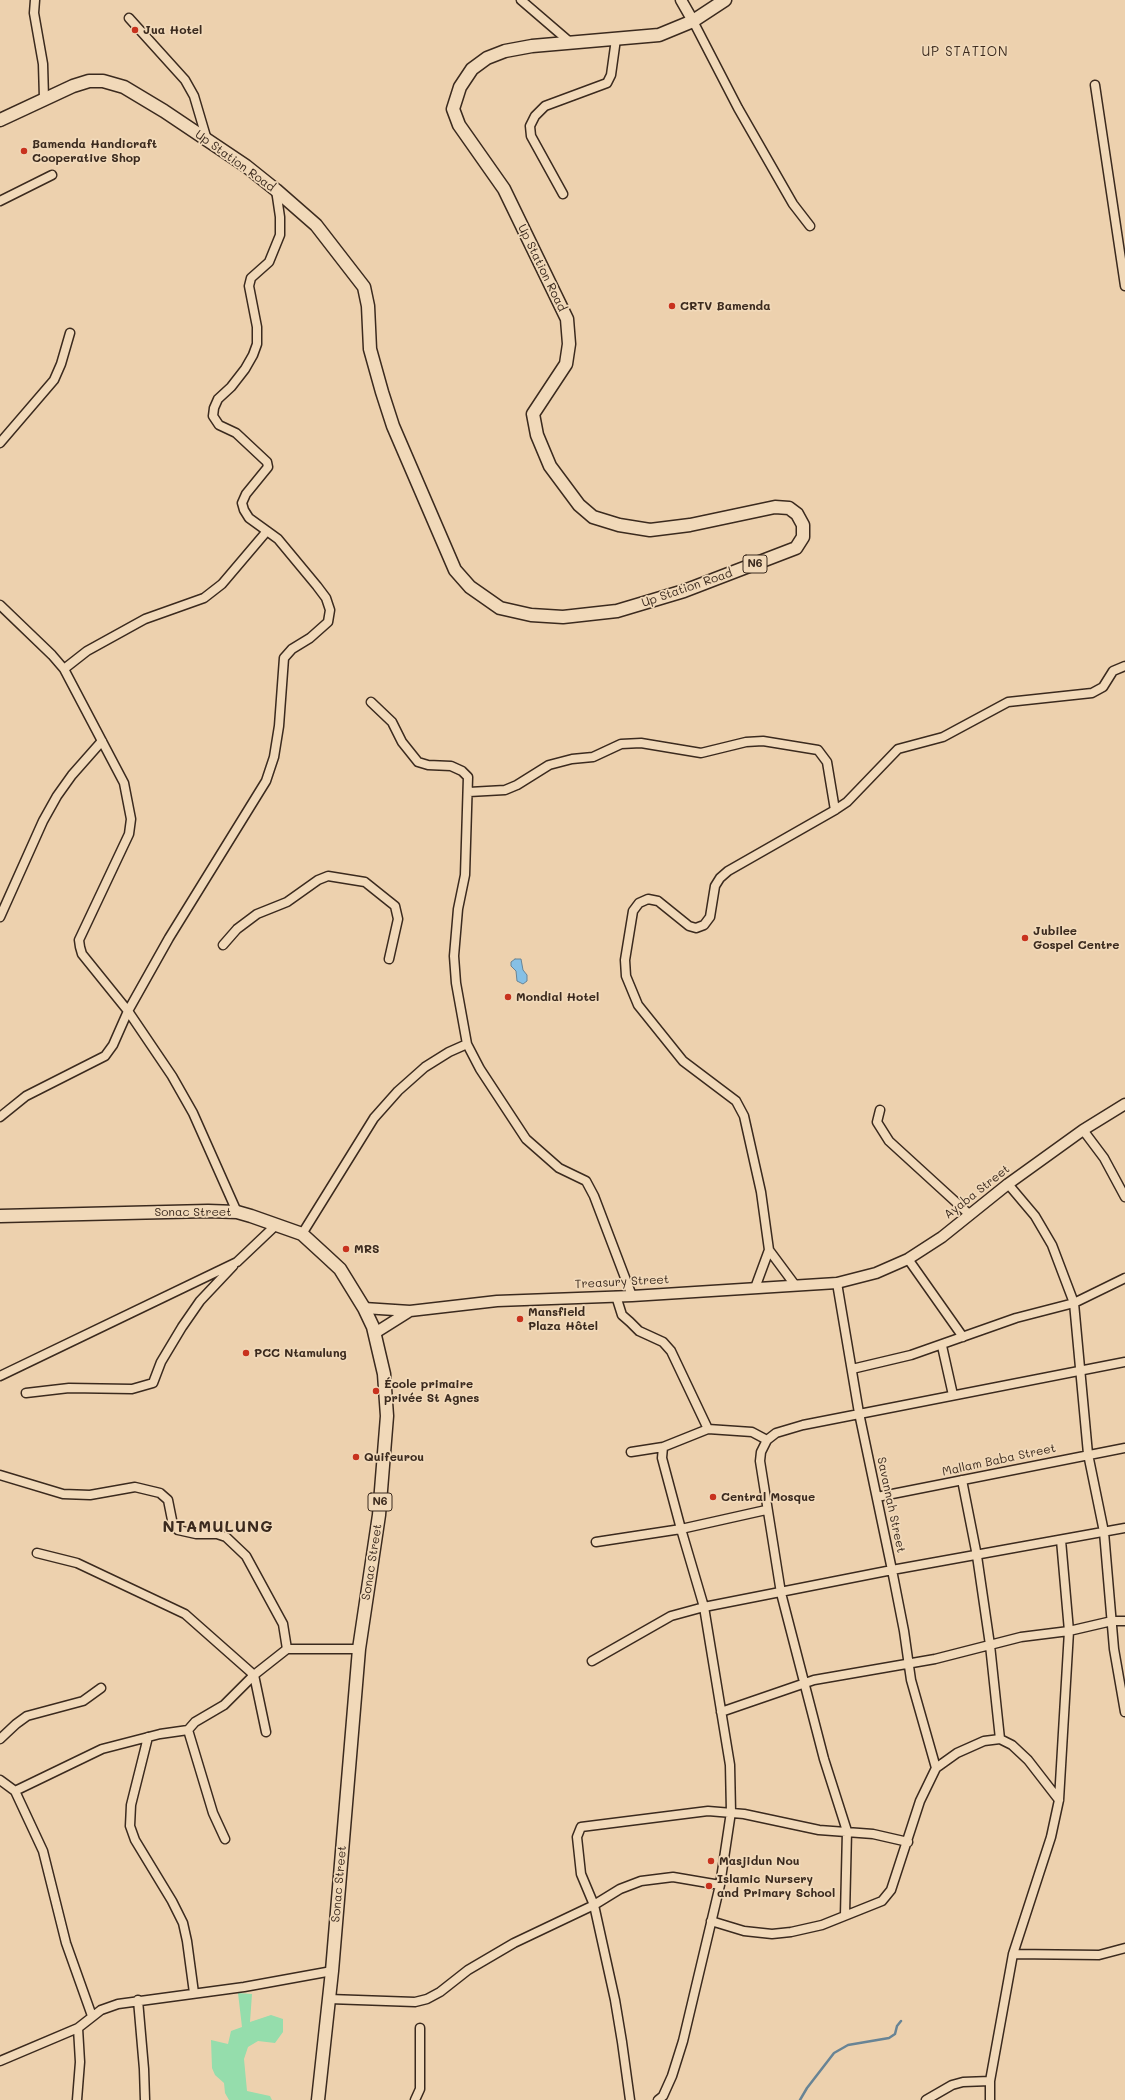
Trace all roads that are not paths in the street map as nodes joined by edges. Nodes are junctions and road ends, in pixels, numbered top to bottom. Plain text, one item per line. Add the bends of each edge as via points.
1 (35, 0) edge
2 (521, 0) edge
3 (681, 0) edge
4 (725, 0) edge
5 (129, 18) dead end
6 (693, 21) junction
7 (616, 39) junction
8 (571, 43) junction
9 (1095, 85) dead end
10 (44, 98) junction
11 (0, 120) edge
12 (207, 140) junction
13 (52, 175) dead end
14 (276, 190) junction
15 (563, 194) dead end
16 (0, 200) edge
17 (810, 226) dead end
18 (1125, 286) edge
19 (70, 333) dead end
20 (0, 443) edge
21 (268, 531) junction
22 (0, 605) edge
23 (1125, 666) edge
24 (64, 670) junction
25 (371, 702) dead end
26 (102, 741) junction
27 (469, 792) junction
28 (835, 810) junction
29 (0, 917) edge
30 (223, 945) dead end
31 (389, 959) dead end
32 (128, 1012) junction
33 (467, 1044) junction
34 (1125, 1104) edge
35 (880, 1110) dead end
36 (0, 1117) edge
37 (1083, 1130) junction
38 (1008, 1184) junction
39 (1125, 1197) edge
40 (237, 1212) junction
41 (970, 1215) junction
42 (0, 1216) edge
43 (275, 1226) junction
44 (302, 1234) junction
45 (769, 1250) junction
46 (908, 1259) junction
47 (237, 1262) junction
48 (1125, 1278) edge
49 (837, 1283) junction
50 (795, 1285) junction
51 (755, 1288) junction
52 (616, 1296) junction
53 (632, 1296) junction
54 (1074, 1303) junction
55 (364, 1308) junction
56 (410, 1311) junction
57 (375, 1333) junction
58 (963, 1338) junction
59 (942, 1346) junction
60 (1125, 1362) edge
61 (852, 1369) junction
62 (1080, 1371) junction
63 (0, 1376) edge
64 (26, 1392) dead end
65 (953, 1395) junction
66 (859, 1413) junction
67 (708, 1429) junction
68 (767, 1440) junction
69 (663, 1446) junction
70 (1125, 1448) edge
71 (631, 1452) dead end
72 (1088, 1454) junction
73 (0, 1476) edge
74 (962, 1480) junction
75 (877, 1497) junction
76 (766, 1510) junction
77 (1125, 1528) edge
78 (681, 1529) junction
79 (1104, 1532) junction
80 (1061, 1540) junction
81 (596, 1542) dead end
82 (37, 1553) dead end
83 (977, 1556) junction
84 (892, 1570) junction
85 (781, 1593) junction
86 (704, 1607) junction
87 (1112, 1621) junction
88 (1125, 1621) edge
89 (1069, 1631) junction
90 (990, 1646) junction
91 (287, 1649) junction
92 (359, 1649) junction
93 (592, 1661) dead end
94 (907, 1663) junction
95 (254, 1675) junction
96 (805, 1682) junction
97 (101, 1688) dead end
98 (721, 1712) junction
99 (1125, 1712) edge
100 (188, 1730) junction
101 (266, 1732) dead end
102 (148, 1737) junction
103 (0, 1739) edge
104 (1000, 1739) junction
105 (936, 1768) junction
106 (0, 1780) edge
107 (15, 1791) junction
108 (1060, 1800) junction
109 (731, 1812) junction
110 (847, 1831) junction
111 (225, 1839) dead end
112 (908, 1842) junction
113 (720, 1885) junction
114 (594, 1905) junction
115 (845, 1915) junction
116 (711, 1921) junction
117 (1125, 1948) edge
118 (1013, 1954) junction
119 (332, 1971) junction
120 (194, 1993) junction
121 (329, 1998) junction
122 (138, 2000) junction
123 (92, 2016) junction
124 (78, 2028) junction
125 (420, 2028) dead end
126 (0, 2061) edge
127 (990, 2082) junction
128 (78, 2100) edge
129 (145, 2100) edge
130 (318, 2100) edge
131 (414, 2100) edge
132 (630, 2100) edge
133 (658, 2100) edge
134 (926, 2100) edge
135 (990, 2100) edge

1 - 10 street via 34,13 43,64
2 - 8 street
3 - 6 main road
4 - 6 highway, Up Station Road / N6
5 - 12 street via 185,80 194,96
6 - 7 highway, Up Station Road / N6 via 659,36
6 - 17 street via 753,135 793,204
7 - 8 highway, Up Station Road / N6
7 - 15 street via 611,75 607,83 545,106 530,126 531,136
8 - 14 highway, Up Station Road / N6 via 504,51 487,58 472,69 460,87 453,109 459,125 504,189 567,319 569,344 566,364 533,414 537,434 550,466 579,505 593,517 619,525 650,530 690,525 775,507 789,508 797,514 803,524 803,537 796,548 684,591 617,610 563,617 531,615 500,608 470,587 455,570 393,426 370,349 368,306 364,287 316,225
9 - 18 street
10 - 11 highway, Up Station Road / N6
10 - 12 highway, Up Station Road / N6 via 89,81 103,81 124,87
12 - 14 highway, Up Station Road / N6
13 - 16 street
14 - 21 street via 280,235 269,262 251,278 249,286 257,327 257,344 245,369 218,399 213,416 219,425 236,434 267,462 268,467 246,494 242,503 249,518
19 - 20 street via 54,380
21 - 24 street via 222,584 204,598 145,619 87,651
21 - 32 street via 326,598 330,610 328,622 284,658 279,726 274,757 266,781 169,938
22 - 24 street
23 - 28 street via 1113,671 1103,686 1092,693 1008,702 943,737 898,750 847,802
24 - 26 street
25 - 27 street via 392,722 406,748 418,762 451,766 462,771 470,781
26 - 29 street via 72,775 53,802
26 - 32 street via 124,783 131,819 129,834 79,940 82,954
27 - 28 street via 496,791 512,787 549,765 594,757 622,744 641,743 701,753 746,742 763,741 818,750 827,762
27 - 33 street via 466,875 458,909 454,956
28 - 45 street via 720,878 715,886 710,917 704,925 696,928 689,926 658,901 648,899 639,903 633,911 625,960 626,976 638,1005 683,1061 741,1107 761,1192
30 - 31 street via 237,929 257,914 287,902 328,876 365,882 395,906 398,919
32 - 36 street via 105,1056 26,1096
32 - 40 street via 161,1058 194,1113
33 - 44 street via 425,1067 398,1091 374,1118
33 - 53 street via 526,1138 559,1168 586,1181
34 - 37 main road, Ayaba Street
35 - 41 street via 877,1122 889,1141
37 - 38 main road, Ayaba Street
37 - 39 street via 1104,1158
38 - 41 main road, Ayaba Street
38 - 54 street via 1035,1216 1052,1245
40 - 42 highway, Sonac Street / N6
40 - 43 highway, Sonac Street / N6
41 - 46 main road, Ayaba Street
43 - 44 highway, Sonac Street / N6
43 - 47 street
44 - 55 highway, Sonac Street / N6 via 340,1269
45 - 50 street
45 - 51 street
46 - 49 main road, Ayaba Street via 876,1273
46 - 58 street
47 - 63 street
47 - 64 street via 200,1301 161,1362 153,1383 132,1389 70,1388
48 - 54 street
49 - 50 main road, Treasury Street
49 - 61 street, Savannah Street
50 - 51 main road, Treasury Street
51 - 53 main road, Treasury Street
52 - 53 main road, Treasury Street
52 - 56 main road, Treasury Street via 497,1300
52 - 67 street via 622,1315 640,1330 663,1342 671,1351
54 - 58 street via 1016,1318
54 - 62 street
55 - 56 main road, Treasury Street
55 - 57 highway, Sonac Street / N6
56 - 57 main road, Treasury Street
57 - 92 highway, Sonac Street / N6 via 384,1374 387,1416 379,1515
58 - 59 street
59 - 61 street
59 - 65 street
60 - 62 street
61 - 66 street, Savannah Street
62 - 65 street
62 - 72 street
65 - 66 street
66 - 68 street via 803,1425 776,1433
66 - 75 street, Savannah Street
67 - 68 street via 752,1432
67 - 69 street
68 - 76 street via 760,1461
69 - 71 street
69 - 78 street via 662,1458
70 - 72 street, Mallam Baba Street
72 - 74 street, Mallam Baba Street
72 - 79 street
73 - 91 street via 63,1494 90,1495 135,1487 160,1493 168,1500 173,1525 178,1530 226,1537 246,1556 283,1624
74 - 75 street, Mallam Baba Street
74 - 83 street
75 - 84 street, Savannah Street
76 - 78 street
76 - 85 street
77 - 79 street, Savannah Street
78 - 81 street
78 - 86 street
79 - 80 street, Savannah Street
79 - 87 street
80 - 83 street, Savannah Street
80 - 89 street
82 - 95 street via 77,1563 185,1614
83 - 84 street, Savannah Street
83 - 90 street
84 - 85 street
84 - 94 street via 904,1631
85 - 86 street
85 - 96 street
86 - 93 street via 671,1616
86 - 98 street
87 - 88 street
87 - 89 street
87 - 99 street
89 - 90 street via 1021,1637
89 - 108 street
90 - 94 street
90 - 104 street
91 - 92 street
91 - 95 street
92 - 119 highway, Sonac Street / N6
94 - 96 street
94 - 105 street
95 - 100 street via 224,1705 195,1722
95 - 101 street
96 - 98 street
96 - 110 street via 824,1759
97 - 103 street via 83,1701 27,1716
98 - 109 street via 730,1765
100 - 102 street
100 - 111 street via 213,1813
102 - 107 street via 102,1749
102 - 120 street via 131,1805 130,1826 135,1840 183,1923
104 - 105 street via 984,1741 957,1753
104 - 108 street via 1012,1745 1028,1760
105 - 112 street via 920,1801
106 - 107 street
107 - 123 street via 43,1851 66,1943
108 - 118 street via 1051,1837
109 - 110 street via 819,1830
109 - 113 street
109 - 114 street via 702,1811 581,1827 577,1837 581,1874
110 - 112 street
110 - 115 street
112 - 115 street via 887,1896 876,1904
113 - 114 street via 673,1877 641,1881 620,1889
113 - 116 street
114 - 121 street via 514,1943 468,1970 427,1999 414,2002
114 - 132 street via 622,2042
115 - 116 street via 822,1925 772,1934 744,1931
116 - 133 street via 683,2041 672,2076 663,2096
117 - 118 street via 1099,1955
118 - 127 street
119 - 120 street via 244,1988
119 - 121 highway, Sonac Street / N6
120 - 122 street
121 - 130 highway, Sonac Street / N6
122 - 123 street via 118,2004
122 - 129 street
123 - 124 street
124 - 126 street
124 - 128 street
125 - 131 street via 420,2089
127 - 134 street via 963,2082 952,2085
127 - 135 street

